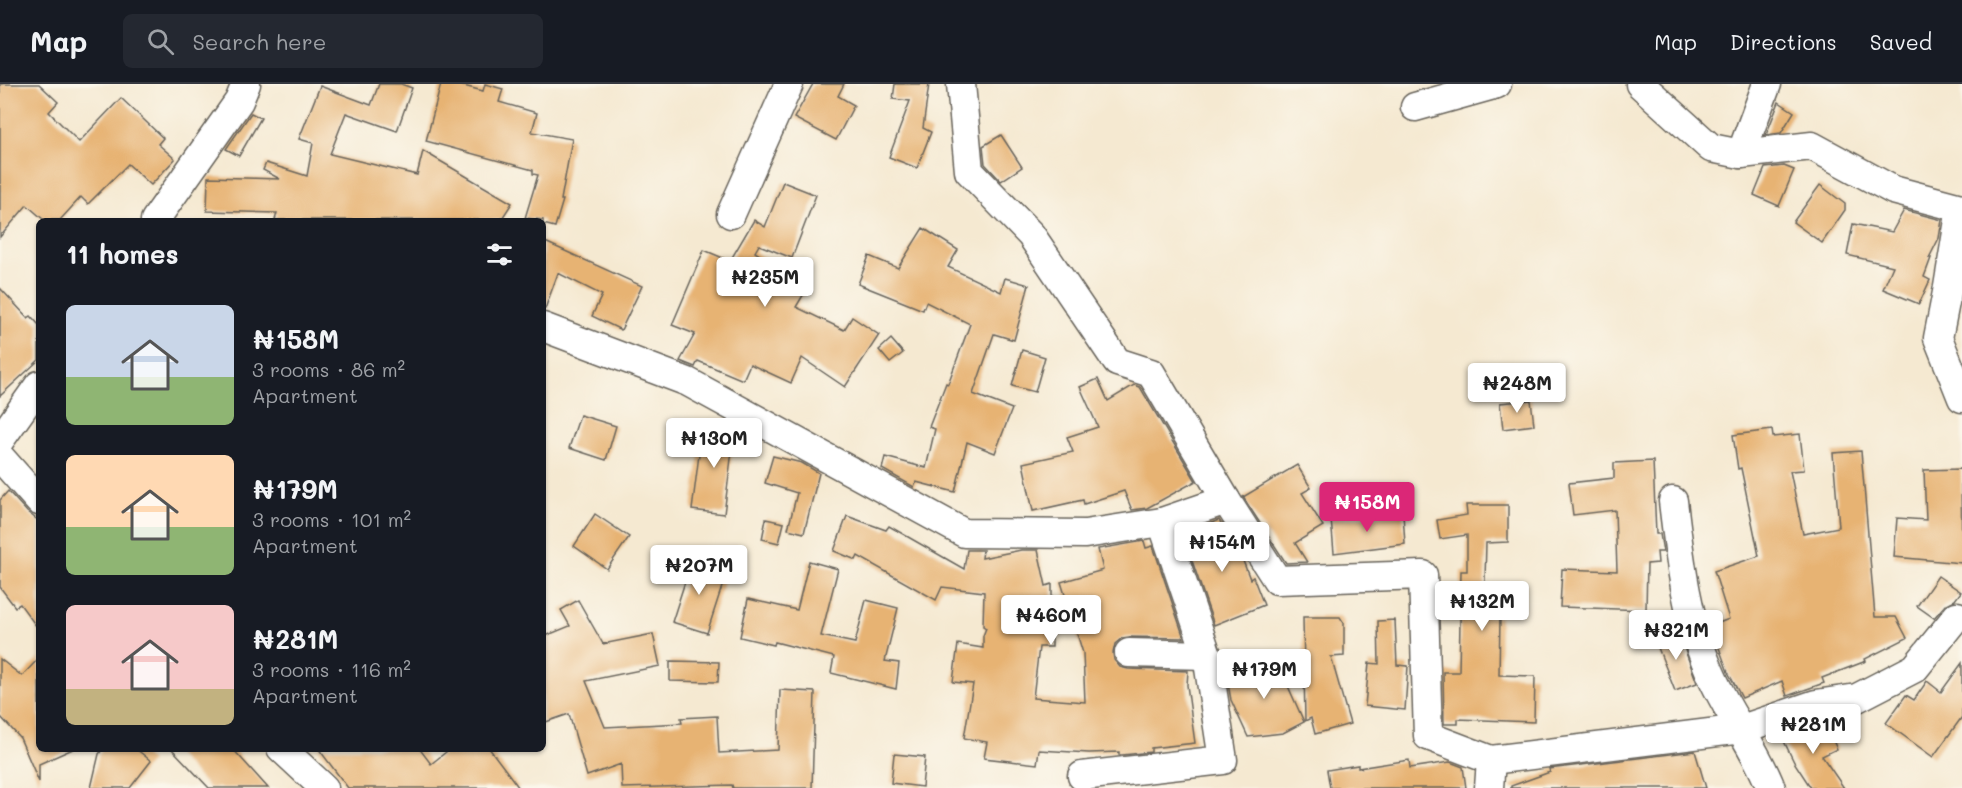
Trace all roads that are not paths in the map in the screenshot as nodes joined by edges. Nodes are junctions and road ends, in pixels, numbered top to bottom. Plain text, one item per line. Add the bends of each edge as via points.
1 (246, 84) edge
2 (789, 84) edge
3 (961, 84) edge
4 (1497, 84) edge
5 (1640, 84) edge
6 (1767, 84) edge
7 (1415, 107) dead end
8 (1741, 154) junction
9 (1961, 209) edge
10 (731, 214) dead end
11 (156, 218) edge
12 (546, 328) edge
13 (36, 389) edge
14 (1962, 399) edge
15 (0, 440) edge
16 (0, 457) edge
17 (36, 498) edge
18 (1226, 500) junction
19 (1673, 501) dead end
20 (1162, 522) junction
21 (1960, 614) edge
22 (1129, 653) dead end
23 (1207, 656) junction
24 (1742, 729) junction
25 (285, 752) edge
26 (1491, 760) junction
27 (1082, 776) dead end
28 (324, 788) edge
29 (1490, 788) edge
30 (1771, 788) edge

1 - 11 street via 239,100
2 - 10 street
3 - 18 street via 969,171 1031,235 1117,363 1151,373
4 - 7 street
5 - 8 street via 1711,148
6 - 8 street
8 - 9 street via 1812,146 1893,190
9 - 14 street via 1938,338
12 - 20 street via 688,382 964,533 1085,534
13 - 15 street
16 - 17 street
18 - 20 street
18 - 26 street via 1277,580 1423,575 1428,736
19 - 24 street via 1691,620 1713,679
20 - 23 street
21 - 24 street via 1915,668 1857,698 1816,704
22 - 23 street
23 - 27 street via 1223,760
24 - 26 street
24 - 30 street
25 - 28 street
26 - 29 street

